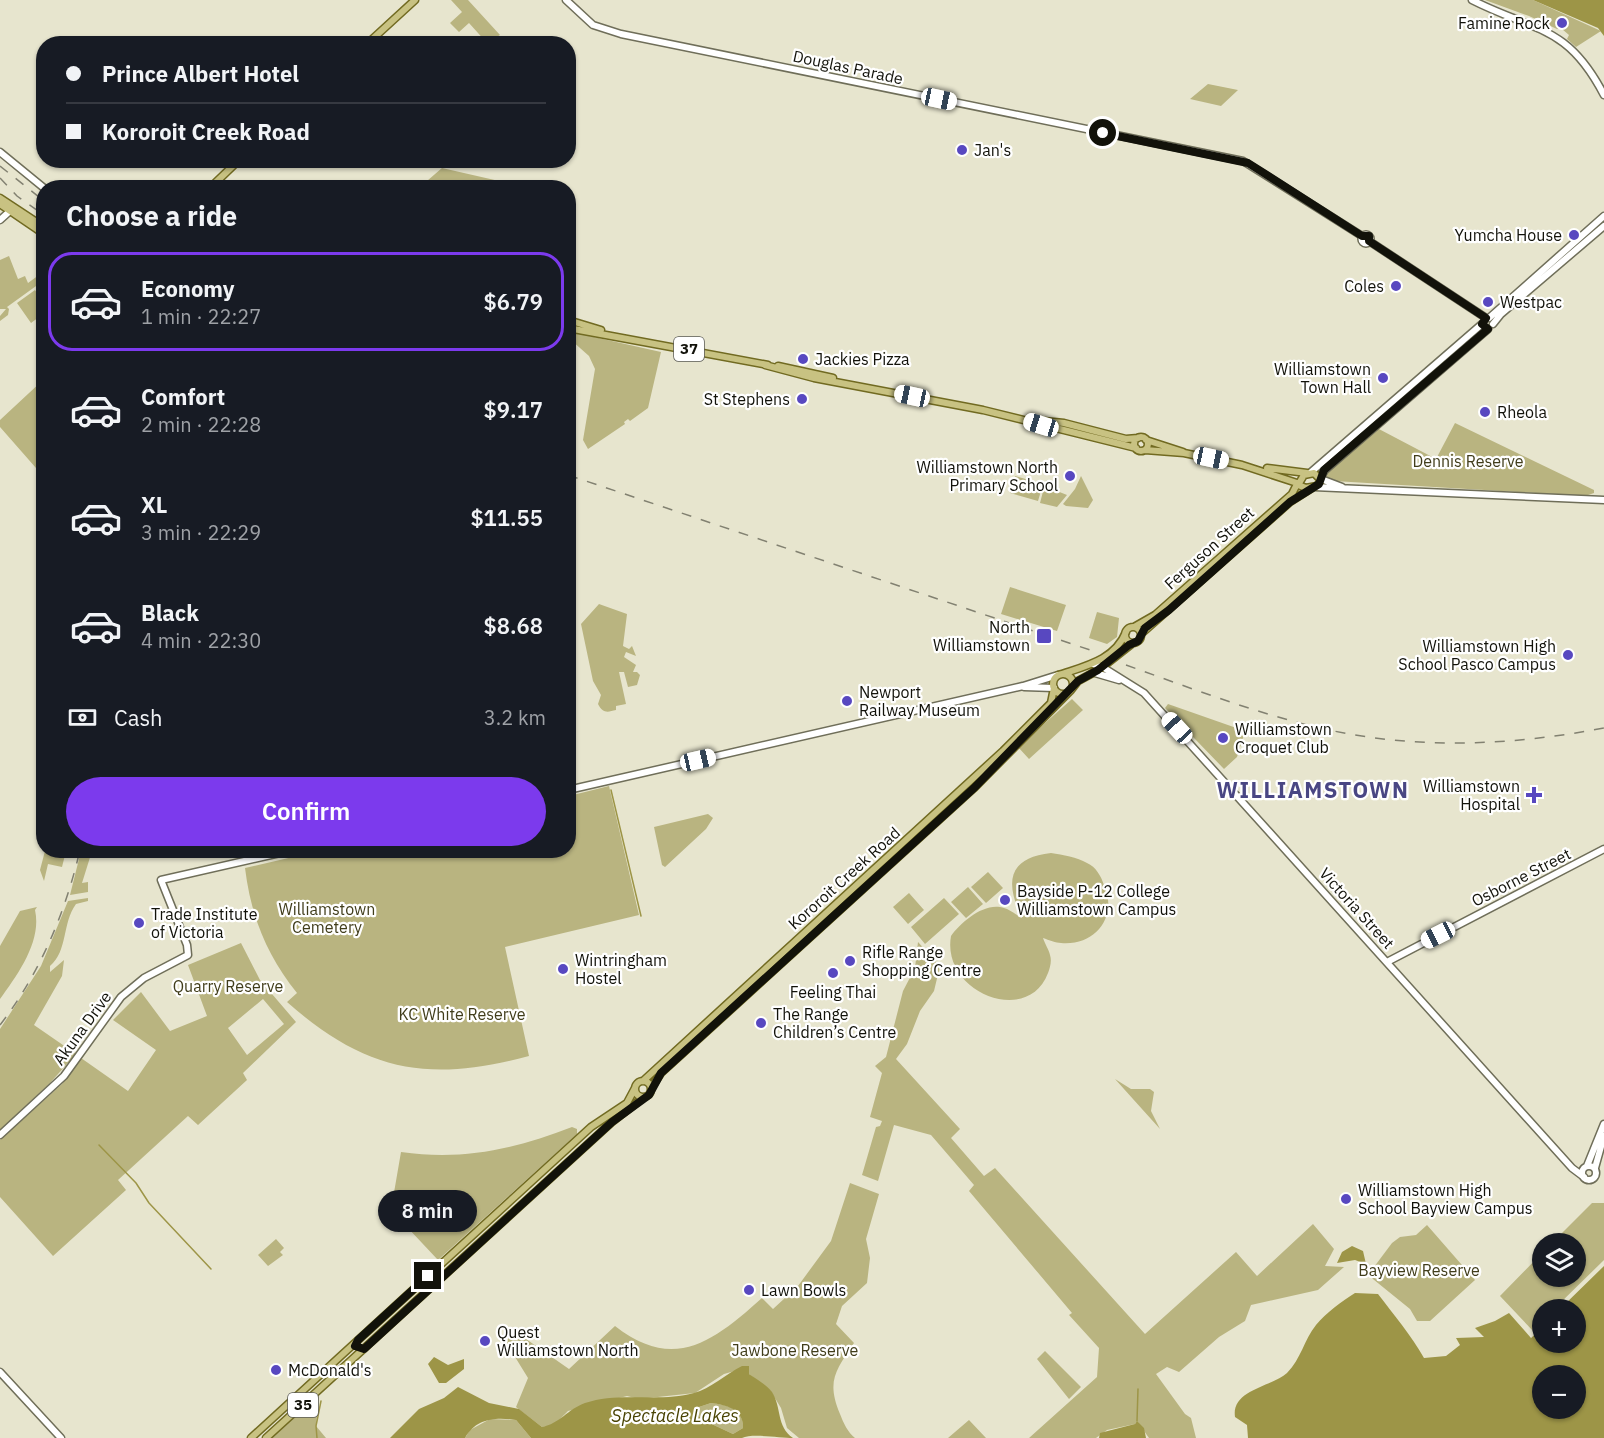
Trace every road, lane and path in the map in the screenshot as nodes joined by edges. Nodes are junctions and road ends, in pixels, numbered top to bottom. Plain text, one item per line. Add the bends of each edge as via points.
1 (415, 0) edge
2 (566, 0) edge
3 (1472, 0) edge
4 (376, 36) edge
5 (1604, 95) edge
6 (0, 152) edge
7 (230, 168) edge
8 (217, 180) edge
9 (36, 181) edge
10 (0, 198) edge
11 (5, 208) edge
12 (1604, 216) edge
13 (0, 220) edge
14 (36, 223) edge
15 (1604, 226) edge
16 (36, 229) edge
17 (1486, 321) junction
18 (576, 325) edge
19 (1063, 427) junction
20 (1138, 438) junction
21 (1146, 440) junction
22 (1136, 448) junction
23 (1145, 450) junction
24 (1184, 453) junction
25 (1242, 465) junction
26 (1308, 473) junction
27 (1320, 478) junction
28 (1297, 483) junction
29 (1313, 487) junction
30 (1347, 488) junction
31 (1604, 500) edge
32 (1221, 560) junction
33 (1134, 627) junction
34 (1126, 632) junction
35 (1141, 634) junction
36 (1133, 643) junction
37 (1093, 664) junction
38 (1103, 667) junction
39 (1095, 672) junction
40 (1059, 675) junction
41 (1123, 680) junction
42 (1023, 686) junction
43 (1054, 688) junction
44 (1071, 690) junction
45 (976, 781) junction
46 (576, 788) edge
47 (1604, 849) edge
48 (258, 858) edge
49 (797, 939) junction
50 (809, 939) junction
51 (1387, 962) junction
52 (643, 1081) junction
53 (635, 1088) junction
54 (651, 1088) junction
55 (644, 1097) junction
56 (1604, 1124) edge
57 (0, 1135) edge
58 (1604, 1136) edge
59 (1593, 1155) junction
60 (1567, 1160) junction
61 (1587, 1166) junction
62 (1595, 1168) junction
63 (1584, 1177) junction
64 (354, 1344) junction
65 (364, 1349) junction
66 (340, 1357) junction
67 (347, 1365) junction
68 (0, 1372) edge
69 (61, 1438) edge
70 (252, 1438) edge
71 (266, 1438) edge

1 - 4 main road
2 - 17 street, Douglas Parade via 593,25 621,34 1246,162
3 - 5 street via 1527,21 1562,40 1587,66
6 - 9 street
7 - 8 main road
10 - 11 main road
11 - 13 street
11 - 14 main road
11 - 16 main road
12 - 17 street
15 - 17 street via 1501,314
17 - 26 street, 35
17 - 27 street, 35 via 1488,329 1324,470
18 - 19 main road, 37
19 - 20 main road, 37 via 1124,439
19 - 22 main road, 37
20 - 21 main road, 37
20 - 22 main road
21 - 23 main road
21 - 24 main road, 37
22 - 23 main road, 37
23 - 24 main road, 37
24 - 25 main road, 37
25 - 26 main road, 37
25 - 28 main road, 37
26 - 27 main road
26 - 28 main road, 35
27 - 29 main road, 35 via 1320,483
27 - 30 street
28 - 29 main road
28 - 32 main road, Ferguson Street / 35 via 1291,495
29 - 30 street
29 - 32 main road, Ferguson Street / 35
30 - 31 street
32 - 33 main road, Ferguson Street / 35 via 1155,615
32 - 35 main road, Ferguson Street / 35
33 - 34 main road, 35
33 - 35 main road
34 - 36 main road via 1127,640
34 - 37 main road, 35 via 1118,645
35 - 36 main road, 35
36 - 38 main road, 35
37 - 38 street, Victoria Street
37 - 40 main road, 35
38 - 39 main road, 35
38 - 41 street, Victoria Street
39 - 41 street, Victoria Street
39 - 44 main road, 35
40 - 42 street
40 - 43 main road, 35 via 1053,681
40 - 44 main road via 1071,678
41 - 51 street, Victoria Street via 1143,691
42 - 43 street
42 - 46 street
43 - 44 main road via 1063,694
43 - 45 main road, Kororoit Creek Road / 35 via 1051,703
44 - 45 main road, Kororoit Creek Road / 35
45 - 49 main road, Kororoit Creek Road / 35
45 - 50 main road, Kororoit Creek Road / 35
47 - 51 street, Osborne Street
48 - 57 street, Akuna Drive via 161,880 187,945 187,956 144,978 122,996 64,1076
49 - 50 main road
49 - 52 main road, Kororoit Creek Road / 35
50 - 54 main road, Kororoit Creek Road / 35 via 661,1073
51 - 60 street, Victoria Street
52 - 53 main road, 35
52 - 54 main road
53 - 55 main road
53 - 64 main road, 35 via 628,1101 591,1127
54 - 55 main road, 35
55 - 65 main road, 35
56 - 59 street
58 - 59 street
58 - 62 street
59 - 61 street
60 - 61 street, Victoria Street
60 - 63 street, Victoria Street
61 - 62 street
61 - 63 street via 1582,1172
62 - 63 street via 1594,1178
64 - 65 main road
64 - 66 main road, 35
65 - 67 main road, 35
66 - 67 main road
66 - 70 main road, 35
67 - 71 main road, 35
68 - 69 street

